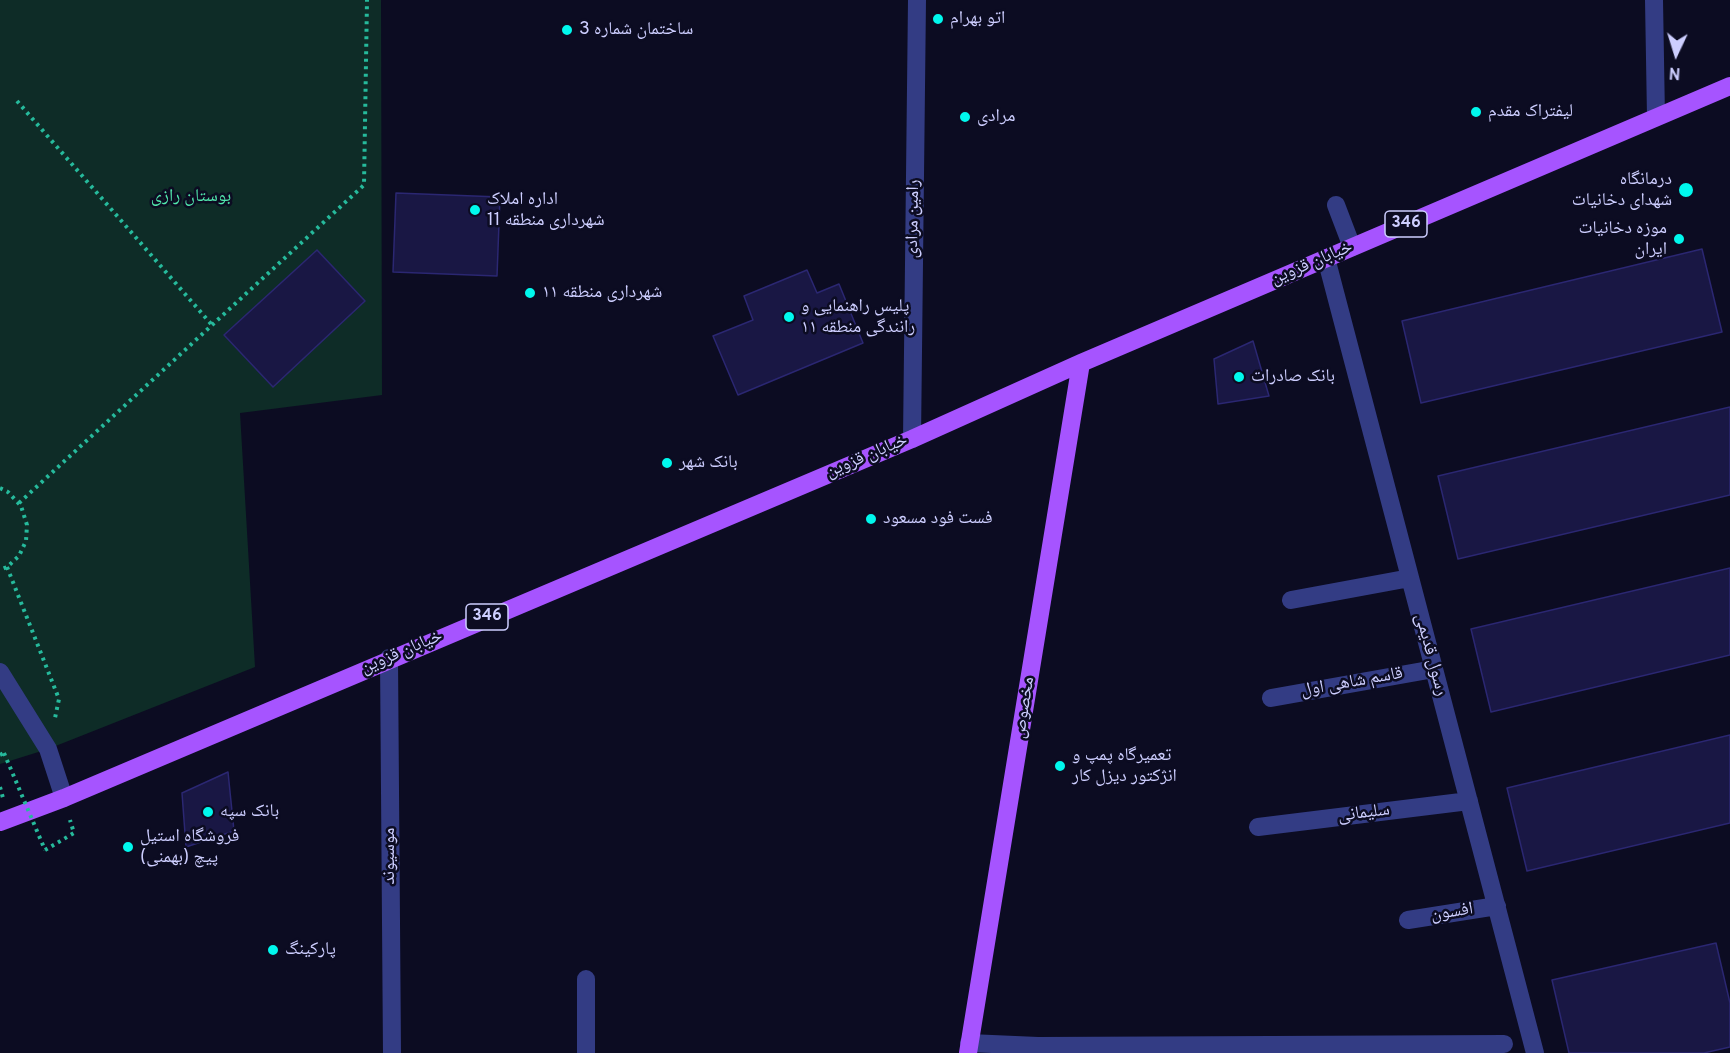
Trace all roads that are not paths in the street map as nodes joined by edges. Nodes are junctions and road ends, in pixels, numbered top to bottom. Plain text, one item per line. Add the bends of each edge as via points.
1 (917, 0) edge
2 (1654, 0) edge
3 (1730, 86) edge
4 (1656, 117) junction
5 (1336, 205) dead end
6 (1352, 247) junction
7 (1326, 258) junction
8 (1081, 363) junction
9 (912, 438) junction
10 (1410, 578) junction
11 (1291, 600) dead end
12 (388, 658) junction
13 (1434, 669) junction
14 (0, 672) edge
15 (1271, 698) dead end
16 (64, 798) junction
17 (1469, 801) junction
18 (0, 822) edge
19 (1258, 827) dead end
20 (1497, 906) junction
21 (1408, 920) dead end
22 (586, 979) dead end
23 (1504, 1044) dead end
24 (968, 1048) edge
25 (392, 1053) edge
26 (586, 1053) edge
27 (1535, 1053) edge

1 - 9 street, رامین مرادی
2 - 4 street
3 - 4 main road, خیابان قزوین / 346
4 - 6 main road, خیابان قزوین / 346
5 - 6 street
6 - 7 main road, خیابان قزوین / 346
7 - 8 main road, خیابان قزوین / 346
7 - 10 street, رسول قدیمی
8 - 9 main road, خیابان قزوین / 346
8 - 24 main road, مخصوص
9 - 12 main road, خیابان قزوین / 346
10 - 11 street
10 - 13 street, رسول قدیمی
12 - 16 main road, خیابان قزوین / 346
12 - 25 street, موسیوند
13 - 15 street, قاسم شاهی اول
13 - 17 street, رسول قدیمی
14 - 16 street via 48,749
16 - 18 main road, خیابان قزوین / 346
17 - 19 street, سلیمانی
17 - 20 street, رسول قدیمی
20 - 21 street, افسون
20 - 27 street, رسول قدیمی
22 - 26 street
23 - 24 street

